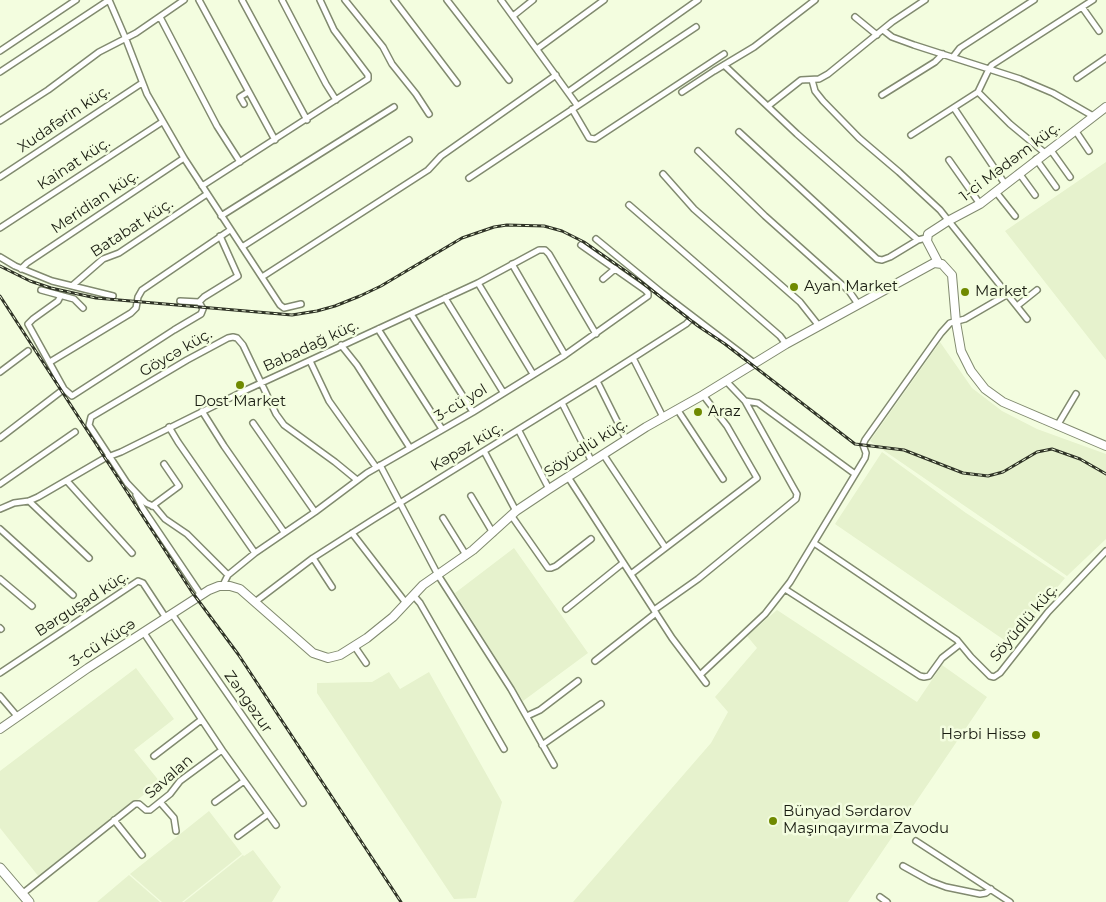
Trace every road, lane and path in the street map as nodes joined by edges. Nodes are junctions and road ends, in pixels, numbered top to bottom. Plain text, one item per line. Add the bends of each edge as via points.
1 (76, 0) edge
2 (109, 0) edge
3 (184, 0) edge
4 (199, 0) edge
5 (242, 0) edge
6 (282, 0) edge
7 (320, 0) edge
8 (345, 0) edge
9 (394, 0) edge
10 (447, 0) edge
11 (501, 0) edge
12 (533, 0) edge
13 (604, 0) edge
14 (698, 0) edge
15 (816, 0) edge
16 (925, 0) edge
17 (1034, 0) edge
18 (1093, 0) edge
19 (1082, 7) junction
20 (513, 16) junction
21 (160, 17) junction
22 (855, 17) dead end
23 (696, 27) dead end
24 (883, 30) junction
25 (1099, 31) dead end
26 (877, 35) junction
27 (125, 37) junction
28 (537, 49) junction
29 (0, 51) edge
30 (724, 54) dead end
31 (943, 54) junction
32 (952, 57) junction
33 (1106, 58) edge
34 (724, 65) junction
35 (989, 69) junction
36 (0, 72) edge
37 (556, 75) junction
38 (1077, 78) dead end
39 (509, 80) dead end
40 (812, 80) junction
41 (142, 83) junction
42 (457, 83) dead end
43 (248, 92) junction
44 (568, 92) junction
45 (682, 92) dead end
46 (978, 92) junction
47 (882, 95) dead end
48 (336, 100) junction
49 (244, 104) dead end
50 (577, 105) junction
51 (768, 106) junction
52 (394, 107) dead end
53 (1106, 107) edge
54 (954, 108) junction
55 (572, 109) junction
56 (429, 114) dead end
57 (1093, 116) junction
58 (306, 120) junction
59 (0, 121) edge
60 (162, 122) junction
61 (1075, 130) junction
62 (739, 132) dead end
63 (911, 136) dead end
64 (275, 140) junction
65 (409, 140) dead end
66 (698, 151) dead end
67 (1047, 151) junction
68 (1090, 151) dead end
69 (184, 158) junction
70 (1036, 159) junction
71 (949, 160) dead end
72 (240, 162) junction
73 (1019, 173) junction
74 (663, 174) dead end
75 (0, 177) edge
76 (1070, 177) dead end
77 (469, 178) dead end
78 (1005, 184) junction
79 (202, 186) junction
80 (1056, 187) dead end
81 (996, 192) junction
82 (207, 194) junction
83 (1035, 195) dead end
84 (980, 204) junction
85 (629, 205) dead end
86 (221, 216) junction
87 (1015, 216) dead end
88 (948, 221) junction
89 (0, 228) edge
90 (230, 230) junction
91 (220, 236) junction
92 (596, 239) dead end
93 (922, 239) junction
94 (581, 245) dead end
95 (242, 247) junction
96 (0, 257) edge
97 (938, 262) junction
98 (512, 264) junction
99 (616, 268) junction
100 (21, 269) junction
101 (262, 278) junction
102 (603, 279) dead end
103 (478, 283) junction
104 (73, 285) junction
105 (41, 290) dead end
106 (1037, 290) dead end
107 (1008, 294) junction
108 (113, 296) dead end
109 (60, 297) junction
110 (445, 298) junction
111 (180, 301) dead end
112 (199, 302) junction
113 (301, 304) dead end
114 (858, 304) junction
115 (1017, 306) junction
116 (83, 308) dead end
117 (412, 314) junction
118 (693, 317) junction
119 (1027, 319) dead end
120 (956, 322) junction
121 (819, 326) junction
122 (378, 329) junction
123 (596, 334) junction
124 (786, 344) junction
125 (341, 346) junction
126 (28, 351) dead end
127 (565, 354) junction
128 (633, 358) junction
129 (310, 361) junction
130 (50, 362) junction
131 (754, 363) junction
132 (0, 372) edge
133 (533, 374) junction
134 (726, 381) junction
135 (597, 382) junction
136 (261, 383) junction
137 (64, 389) junction
138 (504, 392) junction
139 (1076, 394) dead end
140 (703, 395) junction
141 (745, 401) junction
142 (562, 404) junction
143 (677, 409) junction
144 (202, 411) junction
145 (473, 412) junction
146 (663, 417) junction
147 (253, 423) dead end
148 (169, 426) junction
149 (1058, 426) junction
150 (442, 429) junction
151 (519, 431) junction
152 (75, 432) dead end
153 (0, 438) edge
154 (626, 439) junction
155 (1106, 446) edge
156 (410, 448) junction
157 (484, 451) junction
158 (603, 454) junction
159 (109, 456) junction
160 (592, 462) junction
161 (164, 464) dead end
162 (378, 466) junction
163 (855, 474) junction
164 (568, 476) junction
165 (723, 479) dead end
166 (357, 480) junction
167 (67, 481) junction
168 (0, 484) edge
169 (549, 488) junction
170 (133, 490) junction
171 (471, 496) dead end
172 (29, 501) junction
173 (400, 502) junction
174 (152, 506) junction
175 (0, 509) edge
176 (315, 512) junction
177 (514, 513) junction
178 (443, 518) dead end
179 (0, 529) edge
180 (284, 532) junction
181 (352, 533) junction
182 (493, 533) junction
183 (590, 539) dead end
184 (814, 543) junction
185 (665, 547) junction
186 (1106, 551) edge
187 (132, 553) dead end
188 (255, 553) junction
189 (466, 555) junction
190 (89, 558) dead end
191 (313, 558) junction
192 (623, 563) junction
193 (631, 574) junction
194 (228, 575) junction
195 (438, 575) junction
196 (0, 579) edge
197 (224, 585) junction
198 (332, 587) dead end
199 (785, 589) junction
200 (413, 594) junction
201 (74, 595) dead end
202 (200, 595) junction
203 (255, 602) junction
204 (406, 603) junction
205 (32, 606) dead end
206 (566, 609) dead end
207 (655, 612) junction
208 (168, 616) junction
209 (144, 633) junction
210 (960, 644) junction
211 (355, 647) junction
212 (595, 661) dead end
213 (366, 663) dead end
214 (0, 673) edge
215 (700, 675) junction
216 (578, 681) dead end
217 (706, 683) dead end
218 (0, 696) edge
219 (601, 704) dead end
220 (17, 716) junction
221 (527, 716) junction
222 (201, 720) junction
223 (0, 728) edge
224 (542, 745) junction
225 (504, 749) dead end
226 (222, 750) junction
227 (154, 756) dead end
228 (554, 765) dead end
229 (244, 780) junction
230 (160, 802) junction
231 (215, 802) dead end
232 (303, 803) dead end
233 (268, 814) junction
234 (114, 820) junction
235 (276, 825) dead end
236 (176, 831) dead end
237 (238, 836) dead end
238 (916, 841) dead end
239 (142, 855) dead end
240 (903, 866) dead end
241 (0, 868) edge
242 (0, 877) edge
243 (991, 889) junction
244 (880, 897) dead end
245 (22, 898) edge
246 (30, 902) edge
247 (887, 902) edge
248 (1010, 902) edge

1 - 29 street
2 - 27 street
2 - 36 street
3 - 21 street
4 - 43 street
5 - 58 street
6 - 48 street
7 - 48 street via 334,30 369,77
8 - 56 street
9 - 42 street
10 - 39 street
11 - 20 street
12 - 20 street
13 - 28 street
14 - 44 street
15 - 34 street via 754,47
16 - 24 street
17 - 32 street via 960,48
18 - 19 street
19 - 25 street
19 - 35 street
20 - 28 street
21 - 27 street
21 - 72 street via 217,126
22 - 26 street
23 - 50 street
24 - 26 street
24 - 31 street via 901,41
26 - 40 street via 828,74
27 - 41 street
27 - 59 street
28 - 37 street
30 - 55 street via 595,139 589,138
31 - 32 street
31 - 47 street
32 - 35 street
33 - 38 street
34 - 45 street
34 - 51 street
35 - 46 street
35 - 57 street via 1053,93
37 - 44 street
37 - 101 street via 442,156 428,170
40 - 51 street via 801,80
40 - 88 street via 823,101
41 - 60 street
41 - 75 street, Xudafərin küç.
43 - 49 street via 240,97
43 - 64 street
44 - 50 street
46 - 54 street
46 - 67 street via 1010,124
48 - 58 street
50 - 55 street
51 - 93 street via 856,186
52 - 86 street
53 - 57 street, 1-ci Mədəm küç.
54 - 63 street
54 - 78 street
55 - 77 street
57 - 61 street, 1-ci Mədəm küç.
58 - 64 street
60 - 69 street
60 - 89 street, Kainat küç.
61 - 67 street, 1-ci Mədəm küç.
61 - 68 street
62 - 93 street via 876,259 890,257
64 - 72 street
65 - 95 street
66 - 114 street via 849,291
67 - 70 street, 1-ci Mədəm küç.
67 - 76 street
69 - 79 street
69 - 100 street, Meridian küç.
70 - 73 street, 1-ci Mədəm küç.
70 - 80 street
71 - 84 street
72 - 79 street
73 - 78 street, 1-ci Mədəm küç.
73 - 83 street
74 - 121 street via 694,208 800,302
78 - 81 street, 1-ci Mədəm küç.
79 - 82 street
81 - 84 street, 1-ci Mədəm küç.
81 - 87 street
82 - 86 street
82 - 104 street, Batabat küç. via 119,253 103,259
84 - 88 street, 1-ci Mədəm küç.
85 - 124 street
86 - 90 street
88 - 93 street, 1-ci Mədəm küç.
88 - 107 street
90 - 91 street
90 - 95 street
91 - 112 street via 238,276
91 - 130 street via 142,290 136,308 131,312
92 - 118 street
93 - 97 street
94 - 99 street, 3-cü yol
95 - 101 street
96 - 100 street
97 - 114 street, Söyüdlü küç.
97 - 120 street via 952,275
98 - 103 street, Babadağ küç.
98 - 123 street, Babadağ küç. via 545,250
98 - 127 street
99 - 102 street
99 - 123 street, 3-cü yol via 645,290 648,296
100 - 104 street
101 - 113 street via 282,307
103 - 110 street, Babadağ küç.
103 - 133 street
104 - 108 street
105 - 109 street
106 - 115 street
107 - 115 street
107 - 120 street
109 - 116 street via 74,299
109 - 130 street via 28,324
110 - 117 street, Babadağ küç.
110 - 138 street
111 - 112 street
112 - 137 street via 202,314 72,396
114 - 121 street, Söyüdlü küç.
115 - 119 street
117 - 122 street, Babadağ küç.
117 - 145 street
118 - 128 street, Kəpəz küç.
118 - 131 street
120 - 149 street via 963,358 976,380 1003,402
120 - 163 street via 950,322 941,333 865,440 865,458
121 - 124 street, Söyüdlü küç.
122 - 125 street, Babadağ küç.
122 - 150 street
123 - 127 street, 3-cü yol
124 - 131 street, Söyüdlü küç.
125 - 129 street, Babadağ küç.
125 - 156 street via 357,365
126 - 132 street
127 - 133 street, 3-cü yol
128 - 135 street, Kəpəz küç.
128 - 146 street
129 - 136 street, Babadağ küç.
129 - 162 street via 329,401
130 - 137 street
131 - 134 street, Söyüdlü küç.
133 - 138 street, 3-cü yol
134 - 140 street, Söyüdlü küç.
134 - 141 street
135 - 142 street, Kəpəz küç.
135 - 154 street
136 - 144 street, Babadağ küç.
136 - 159 street, Göycə küç. via 240,341 228,338 95,414 89,425
136 - 166 street, Göycə küç. via 284,425
137 - 153 street
138 - 145 street, 3-cü yol
139 - 149 street
140 - 143 street, Söyüdlü küç.
140 - 185 street via 727,426 757,478
141 - 163 street via 758,403
141 - 207 street via 797,494 796,499
142 - 151 street, Kəpəz küç.
142 - 160 street
143 - 146 street, Söyüdlü küç.
143 - 165 street
144 - 148 street, Babadağ küç.
144 - 180 street
145 - 150 street, 3-cü yol
146 - 154 street, Söyüdlü küç.
147 - 176 street
148 - 159 street, Babadağ küç.
148 - 188 street
149 - 155 street
150 - 156 street, 3-cü yol
151 - 157 street, Kəpəz küç.
151 - 169 street
152 - 168 street
154 - 158 street, Söyüdlü küç.
156 - 162 street, 3-cü yol
157 - 173 street, Kəpəz küç.
157 - 177 street
158 - 160 street, Söyüdlü küç.
158 - 185 street
159 - 167 street, Babadağ küç.
159 - 170 street
160 - 164 street, Söyüdlü küç.
161 - 174 street via 179,486
162 - 166 street, 3-cü yol
162 - 173 street
163 - 184 street
164 - 169 street, Söyüdlü küç.
164 - 192 street
166 - 176 street, 3-cü yol
167 - 172 street, Babadağ küç.
167 - 187 street
169 - 177 street, Söyüdlü küç.
170 - 174 street
170 - 202 street
171 - 182 street
172 - 175 street, Babadağ küç.
172 - 190 street
173 - 181 street, Kəpəz küç.
173 - 195 street
174 - 194 street via 187,534
176 - 180 street, 3-cü yol
177 - 182 street, Söyüdlü küç.
177 - 183 street via 548,568 556,566
178 - 189 street
179 - 201 street
180 - 188 street, 3-cü yol
181 - 191 street, Kəpəz küç.
181 - 204 street
182 - 189 street, Söyüdlü küç.
184 - 199 street
184 - 210 street, Söyüdlü küç.
185 - 193 street
186 - 210 street, Söyüdlü küç. via 1048,612 997,676 990,676
188 - 194 street, 3-cü yol
189 - 195 street, Söyüdlü küç.
191 - 198 street
191 - 203 street, Kəpəz küç.
192 - 193 street
192 - 206 street
193 - 207 street
194 - 197 street, 3-cü yol
195 - 200 street, Söyüdlü küç.
195 - 221 street
196 - 205 street
197 - 202 street, 3-cü Küçə
197 - 203 street, Söyüdlü küç. via 240,589
199 - 210 street via 920,676 928,676 942,658
199 - 215 street via 765,614
200 - 204 street, Söyüdlü küç.
200 - 225 street
202 - 208 street, 3-cü Küçə
203 - 211 street, Söyüdlü küç. via 313,653 334,657
204 - 211 street, Söyüdlü küç.
207 - 212 street
207 - 215 street
208 - 209 street, 3-cü Küçə
208 - 214 street, Bərguşad küç. via 138,581
208 - 232 street, Zəngəzur
209 - 220 street, 3-cü Küçə
209 - 222 street
211 - 213 street
215 - 217 street
216 - 221 street
218 - 220 street
219 - 224 street
220 - 223 street, 3-cü Küçə
221 - 224 street
222 - 226 street
222 - 227 street
224 - 228 street
226 - 229 street
226 - 230 street, Savalan via 180,781
229 - 231 street
229 - 233 street
230 - 234 street, Savalan via 148,811 135,804
230 - 236 street via 174,818
233 - 235 street
233 - 237 street
234 - 239 street
234 - 245 street, Savalan
238 - 243 street
240 - 243 street via 946,887 980,894
241 - 245 main road
242 - 245 main road
243 - 248 street
244 - 247 street
245 - 246 main road

